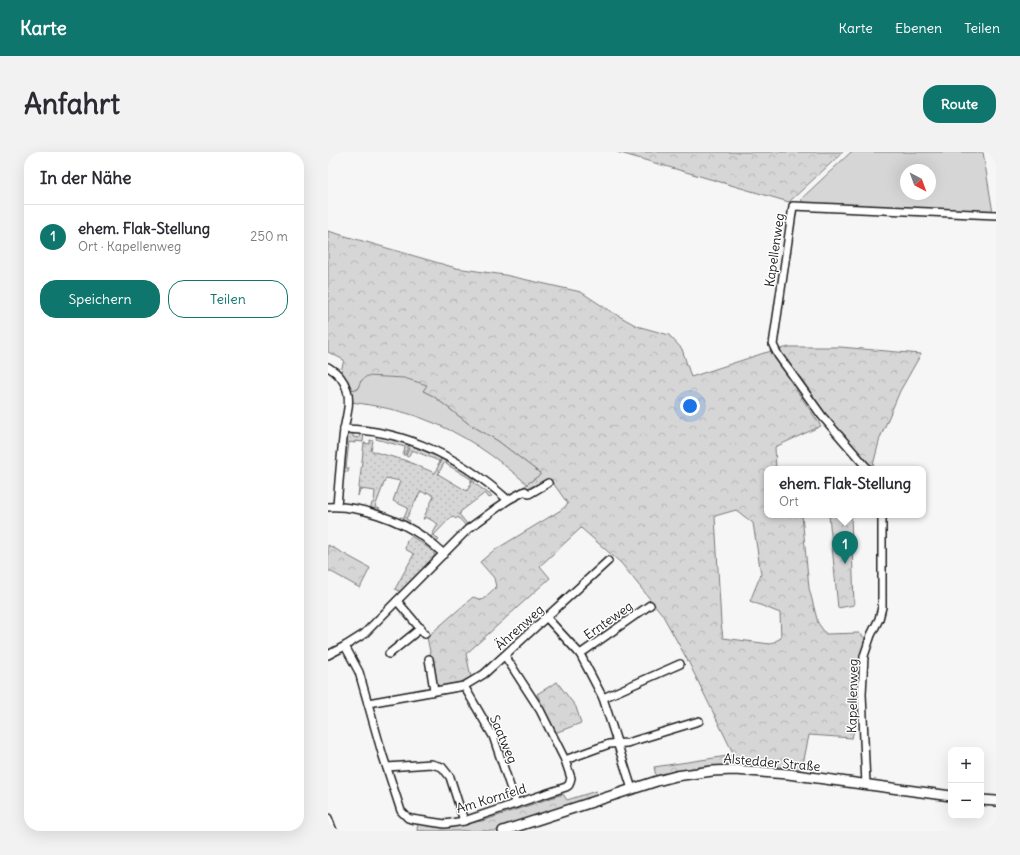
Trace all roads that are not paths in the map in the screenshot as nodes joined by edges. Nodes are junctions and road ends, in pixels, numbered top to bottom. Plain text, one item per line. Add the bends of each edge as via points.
1 (996, 215) edge
2 (328, 367) edge
3 (344, 429) junction
4 (865, 466) edge
5 (548, 483) dead end
6 (508, 500) junction
7 (337, 506) junction
8 (328, 507) edge
9 (882, 518) edge
10 (444, 554) junction
11 (608, 562) dead end
12 (397, 602) junction
13 (650, 605) dead end
14 (547, 618) junction
15 (346, 646) junction
16 (389, 654) dead end
17 (580, 654) junction
18 (328, 655) edge
19 (505, 656) junction
20 (429, 659) dead end
21 (680, 664) dead end
22 (464, 686) junction
23 (434, 690) junction
24 (603, 698) junction
25 (368, 703) junction
26 (699, 721) dead end
27 (618, 744) junction
28 (565, 760) junction
29 (387, 767) junction
30 (866, 785) junction
31 (632, 789) junction
32 (948, 796) edge
33 (984, 800) edge
34 (996, 801) edge
35 (516, 804) junction
36 (328, 818) edge
37 (464, 821) junction
38 (331, 828) edge
39 (503, 831) edge

1 - 4 street, Kapellenweg via 792,206 773,345 822,416
2 - 3 street via 341,378 347,389 348,403
3 - 6 street via 378,432 417,442 474,472
3 - 7 street
5 - 6 street via 529,494 525,491
6 - 10 street via 478,521
7 - 8 street
7 - 10 street via 368,512 400,525 424,538
9 - 30 street, Kapellenweg via 882,606 865,651 863,674
10 - 12 street
11 - 14 street, Ährenweg
12 - 15 street via 364,634
12 - 16 street via 423,631
13 - 17 street, Ernteweg
14 - 17 street, Ernteweg
14 - 19 street, Ährenweg
15 - 18 street
15 - 25 street, Am Kornfeld via 359,672
17 - 24 street, Ernteweg
19 - 22 street, Ährenweg via 484,674
19 - 28 street, Am Kornfeld via 540,710
20 - 23 street
21 - 24 street
22 - 23 street, Ährenweg
22 - 35 street, Saatweg via 493,736
23 - 25 street, Ährenweg
24 - 27 street, Ernteweg
25 - 29 street, Am Kornfeld
26 - 27 street
27 - 28 street via 609,744
27 - 31 street, Ernteweg
28 - 35 street, Am Kornfeld via 571,778 569,785
29 - 37 street, Am Kornfeld via 401,811 408,818 445,824
29 - 37 street via 431,764 442,767 450,777
30 - 31 street, Alstedder Straße via 788,774 734,770 676,776
30 - 32 street, Alstedder Straße
31 - 39 street, Alstedder Straße
33 - 34 street
35 - 37 street, Am Kornfeld
36 - 38 street

